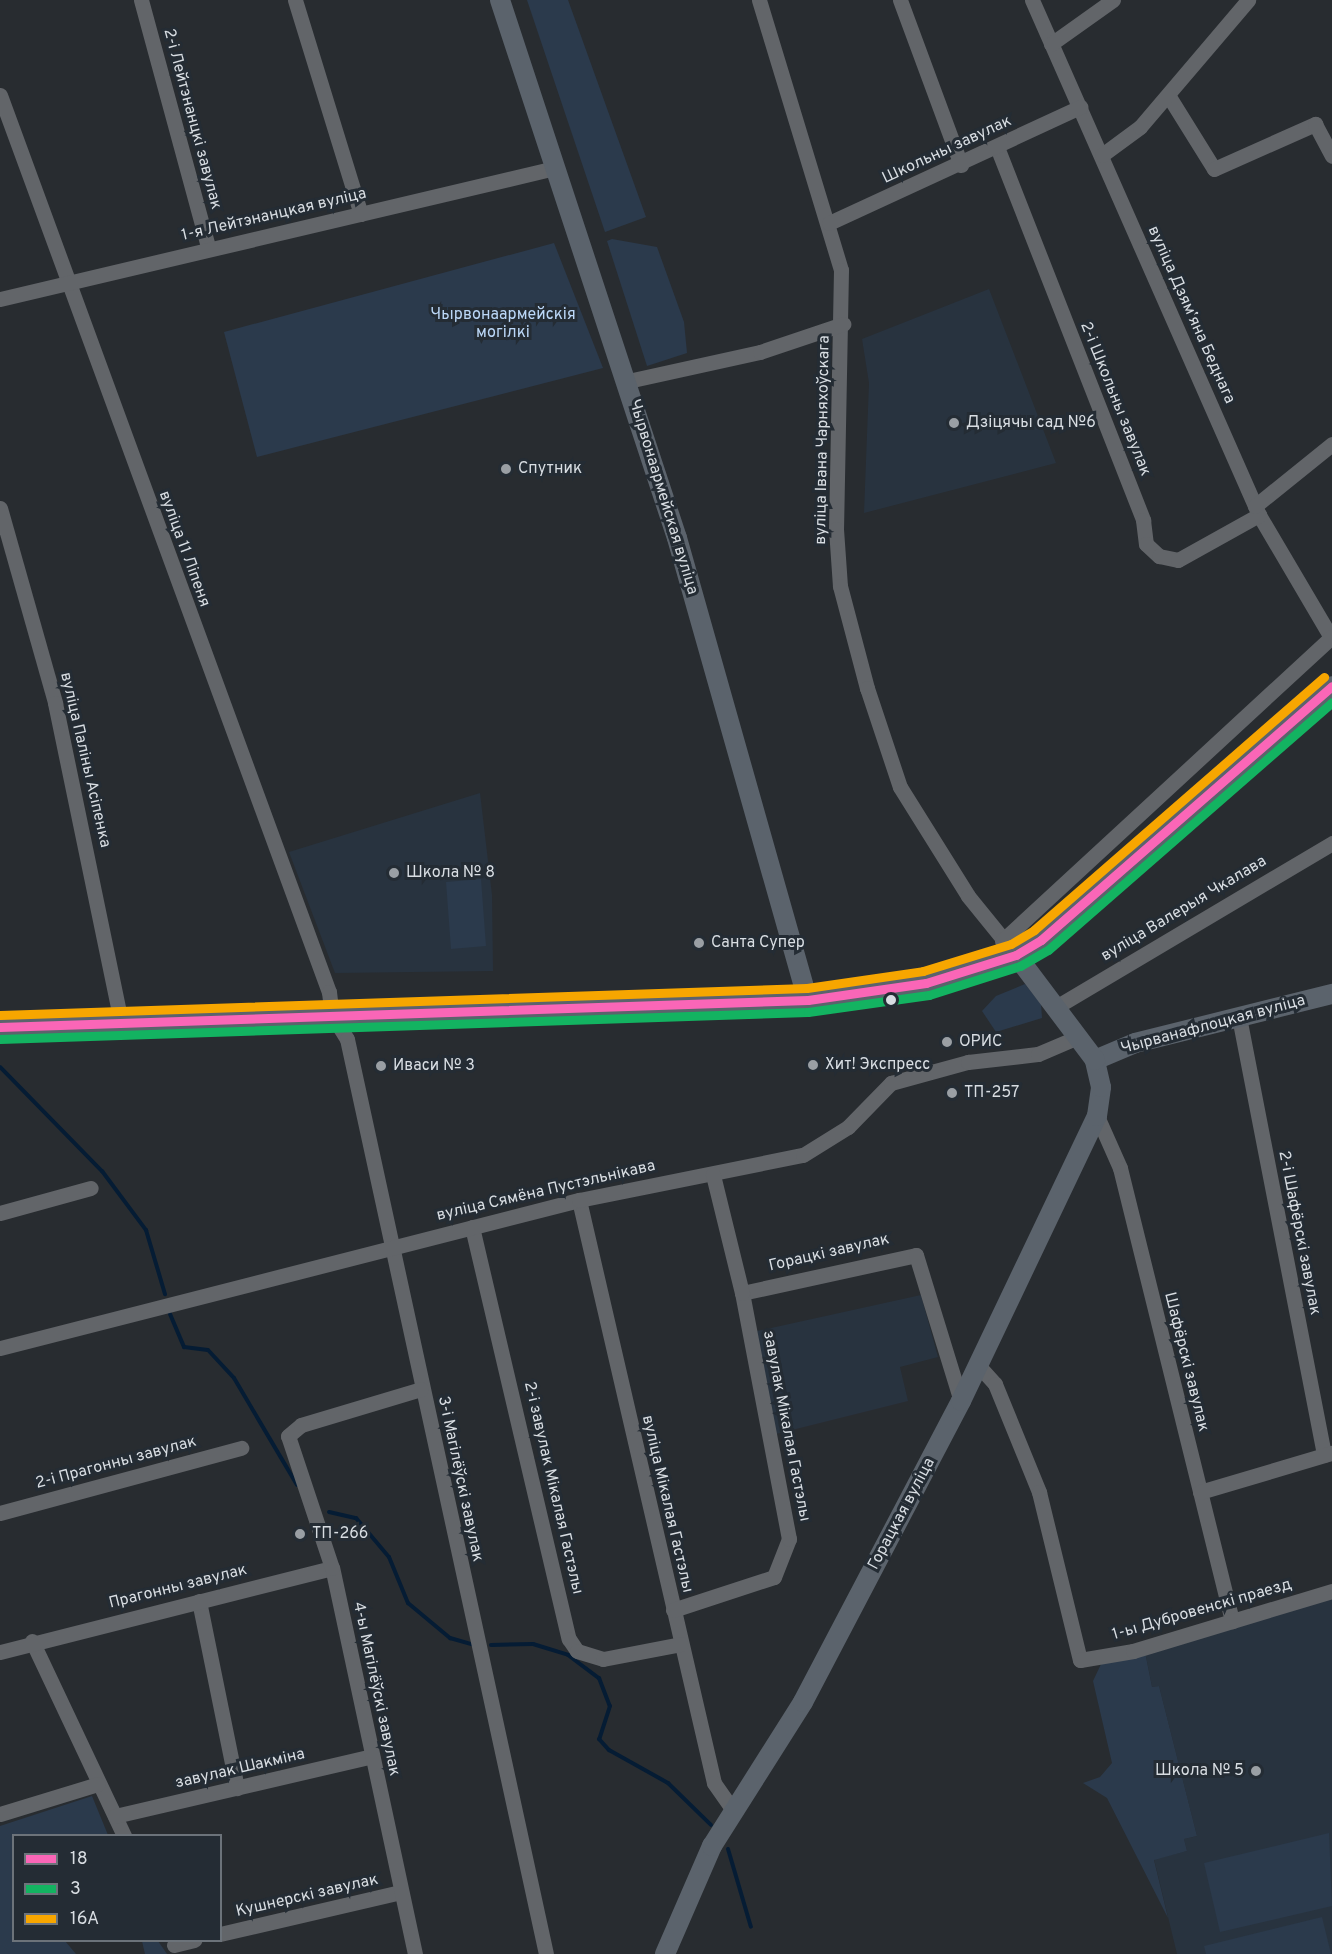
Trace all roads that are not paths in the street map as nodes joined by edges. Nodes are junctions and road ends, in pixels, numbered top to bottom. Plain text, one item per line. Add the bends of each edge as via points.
1 (141, 0) edge
2 (296, 0) edge
3 (500, 0) edge
4 (759, 0) edge
5 (900, 0) edge
6 (1032, 0) edge
7 (1113, 0) edge
8 (1248, 0) edge
9 (1051, 44) junction
10 (0, 95) edge
11 (1168, 95) junction
12 (1080, 107) junction
13 (997, 147) junction
14 (1102, 154) junction
15 (1332, 156) edge
16 (961, 165) junction
17 (555, 168) junction
18 (361, 214) junction
19 (829, 223) junction
20 (208, 247) junction
21 (68, 282) junction
22 (0, 300) edge
23 (843, 324) junction
24 (628, 381) junction
25 (1332, 444) edge
26 (0, 508) edge
27 (1257, 510) junction
28 (1332, 637) edge
29 (1332, 686) edge
30 (1332, 843) edge
31 (1002, 940) junction
32 (1016, 955) junction
33 (1332, 993) edge
34 (808, 1000) junction
35 (1056, 1006) junction
36 (332, 1016) junction
37 (1239, 1017) junction
38 (121, 1022) junction
39 (0, 1027) edge
40 (1078, 1037) junction
41 (1095, 1060) junction
42 (1097, 1116) junction
43 (713, 1175) junction
44 (91, 1188) dead end
45 (579, 1200) junction
46 (0, 1213) edge
47 (472, 1227) junction
48 (392, 1245) junction
49 (742, 1293) junction
50 (0, 1348) edge
51 (977, 1364) junction
52 (421, 1389) junction
53 (961, 1401) junction
54 (241, 1448) dead end
55 (1328, 1454) edge
56 (1200, 1492) junction
57 (0, 1513) edge
58 (332, 1568) junction
59 (1332, 1591) edge
60 (199, 1601) junction
61 (673, 1610) junction
62 (1232, 1621) junction
63 (32, 1641) junction
64 (681, 1644) junction
65 (0, 1652) edge
66 (372, 1756) junction
67 (98, 1784) junction
68 (237, 1788) junction
69 (733, 1810) junction
70 (0, 1814) edge
71 (116, 1816) junction
72 (123, 1834) edge
73 (401, 1892) junction
74 (222, 1934) edge
75 (191, 1942) edge
76 (174, 1947) edge
77 (415, 1954) edge
78 (546, 1954) edge
79 (665, 1954) edge

1 - 20 street, 2-і Лейтэнанцкі завулак
2 - 18 street
3 - 17 main road, Чырвонаармейская вуліца
4 - 19 street, вуліца Івана Чарняхоўскага
5 - 16 street
6 - 9 street, вуліца Дзямʼяна Беднага
7 - 9 street
8 - 11 street
9 - 12 street, вуліца Дзямʼяна Беднага
10 - 21 street, вуліца 11 Ліпеня
11 - 14 street via 1140,127
11 - 15 street via 1214,169 1315,124
12 - 13 street, Школьны завулак
12 - 14 street, вуліца Дзямʼяна Беднага
13 - 16 street, Школьны завулак
13 - 27 street, 2-і Школьны завулак via 1136,500 1146,544 1158,556 1178,560
14 - 27 street, вуліца Дзямʼяна Беднага
16 - 19 street, Школьны завулак
17 - 18 street, 1-я Лейтэнанцкая вуліца
17 - 24 main road, Чырвонаармейская вуліца
18 - 20 street, 1-я Лейтэнанцкая вуліца
19 - 23 street, вуліца Івана Чарняхоўскага via 841,270
20 - 21 street, 1-я Лейтэнанцкая вуліца
21 - 22 street, 1-я Лейтэнанцкая вуліца
21 - 36 street, вуліца 11 Ліпеня via 329,992
23 - 24 street via 760,352
23 - 31 street, вуліца Івана Чарняхоўскага via 836,530 840,586 900,787 936,849
24 - 34 main road, Чырвонаармейская вуліца
25 - 27 street, 2-і Школьны завулак
26 - 38 street, вуліца Паліны Асіпенка via 55,703
27 - 28 street, вуліца Дзямʼяна Беднага
28 - 31 street
29 - 32 main road via 1065,921
30 - 35 street, вуліца Валерыя Чкалава
31 - 32 street, вуліца Івана Чарняхоўскага
32 - 34 main road via 926,983
32 - 35 main road
33 - 37 main road, Чырванафлоцкая вуліца
34 - 36 main road
35 - 40 main road
36 - 38 main road
36 - 48 street, 3-і Магілёўскі завулак via 347,1039
37 - 41 main road, Чырванафлоцкая вуліца via 1134,1043
37 - 55 street, 2-і Шафёрскі завулак
38 - 39 main road
40 - 41 main road
40 - 43 street, вуліца Сямёна Пустэльнікава via 1038,1054 968,1062 891,1083 824,1144
41 - 42 main road, Горацкая вуліца via 1100,1073
42 - 51 main road, Горацкая вуліца
42 - 56 street, Шафёрскі завулак via 1120,1167
43 - 45 street, вуліца Сямёна Пустэльнікава
43 - 49 street, завулак Мікалая Гастэлы
44 - 46 street
45 - 47 street, вуліца Сямёна Пустэльнікава
45 - 61 street, вуліца Мікалая Гастэлы
47 - 48 street, вуліца Сямёна Пустэльнікава
47 - 64 street, 2-і завулак Мікалая Гастэлы via 569,1639 577,1651 603,1659
48 - 50 street, вуліца Сямёна Пустэльнікава
48 - 52 street, 3-і Магілёўскі завулак
49 - 53 street, Горацкі завулак via 916,1255
49 - 61 street, завулак Мікалая Гастэлы via 789,1539 774,1577
51 - 53 main road, Горацкая вуліца
51 - 62 street, 1-ы Дубровенскі праезд via 995,1384 1039,1492 1080,1660
52 - 58 street, 4-ы Магілёўскі завулак via 301,1425 288,1436
52 - 78 street, 3-і Магілёўскі завулак
53 - 69 main road, Горацкая вуліца via 803,1702
54 - 57 street, 2-і Прагонны завулак
55 - 56 street
56 - 62 street, Шафёрскі завулак
58 - 60 street, Прагонны завулак
58 - 66 street, 4-ы Магілёўскі завулак
59 - 62 street, 1-ы Дубровенскі праезд
60 - 63 street, Прагонны завулак
60 - 68 street
61 - 64 street, вуліца Мікалая Гастэлы
63 - 65 street, Прагонны завулак
63 - 67 street
64 - 69 street, вуліца Мікалая Гастэлы via 714,1783
66 - 68 street, завулак Шакміна
66 - 73 street, 4-ы Магілёўскі завулак
67 - 70 street
67 - 71 street
68 - 71 street, завулак Шакміна
69 - 79 main road, Горацкая вуліца
71 - 72 street
73 - 74 street, Кушнерскі завулак
73 - 77 street, 4-ы Магілёўскі завулак
75 - 76 street

